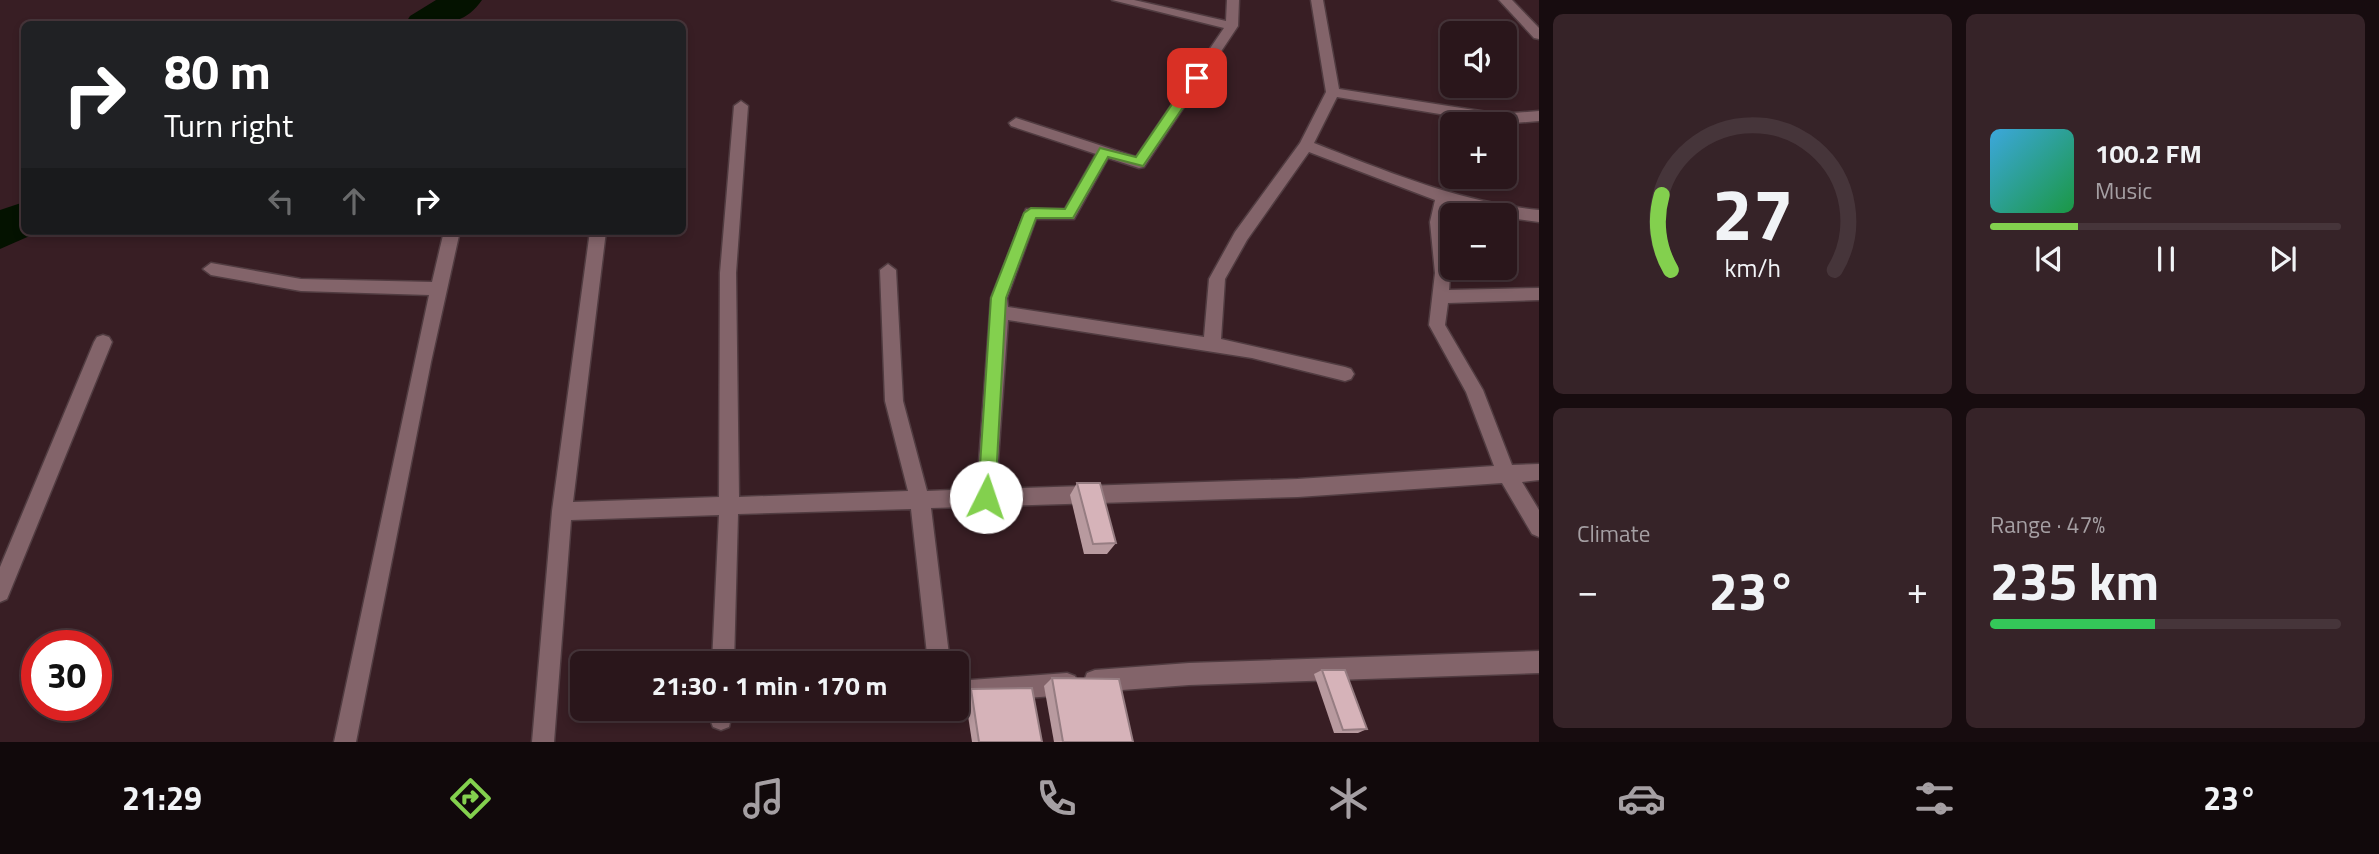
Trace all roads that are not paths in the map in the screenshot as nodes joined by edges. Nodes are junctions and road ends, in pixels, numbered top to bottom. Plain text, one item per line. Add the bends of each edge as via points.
1 (1118, 0) edge
2 (1233, 0) edge
3 (1317, 0) edge
4 (1505, 0) edge
5 (1232, 26) junction
6 (1539, 35) edge
7 (1333, 92) junction
8 (741, 106) dead end
9 (1539, 116) edge
10 (1016, 123) dead end
11 (1306, 145) junction
12 (1104, 152) junction
13 (1443, 197) junction
14 (1539, 216) edge
15 (451, 235) edge
16 (597, 235) edge
17 (211, 269) dead end
18 (888, 270) dead end
19 (439, 289) junction
20 (1539, 294) edge
21 (1440, 297) junction
22 (1000, 312) junction
23 (103, 342) dead end
24 (1212, 346) junction
25 (1345, 374) dead end
26 (1539, 472) edge
27 (1506, 473) junction
28 (986, 497) junction
29 (920, 499) junction
30 (729, 505) junction
31 (562, 511) junction
32 (1539, 528) edge
33 (0, 592) edge
34 (723, 651) edge
35 (938, 651) edge
36 (1539, 662) edge
37 (969, 691) edge
38 (345, 742) edge
39 (543, 742) edge

1 - 5 street
2 - 5 street
3 - 7 street
4 - 6 street
5 - 12 street via 1139,163
7 - 9 street via 1500,119
7 - 11 street
8 - 30 street via 727,273
10 - 12 street
11 - 13 street
11 - 24 street via 1241,236 1217,279
12 - 22 street via 1069,215 1031,213 999,298
13 - 14 street via 1507,214
13 - 21 street via 1438,222 1443,273
15 - 19 street
16 - 31 street
17 - 19 street via 301,285
18 - 29 street via 894,401
19 - 38 street
20 - 21 street
21 - 27 street via 1437,325 1474,390
22 - 24 street
22 - 28 street
23 - 33 street
24 - 25 street
26 - 27 street
27 - 28 street via 1298,488
27 - 32 street
28 - 29 street
29 - 30 street
29 - 35 street
30 - 31 street
30 - 34 street
31 - 39 street
36 - 37 street via 1189,674

